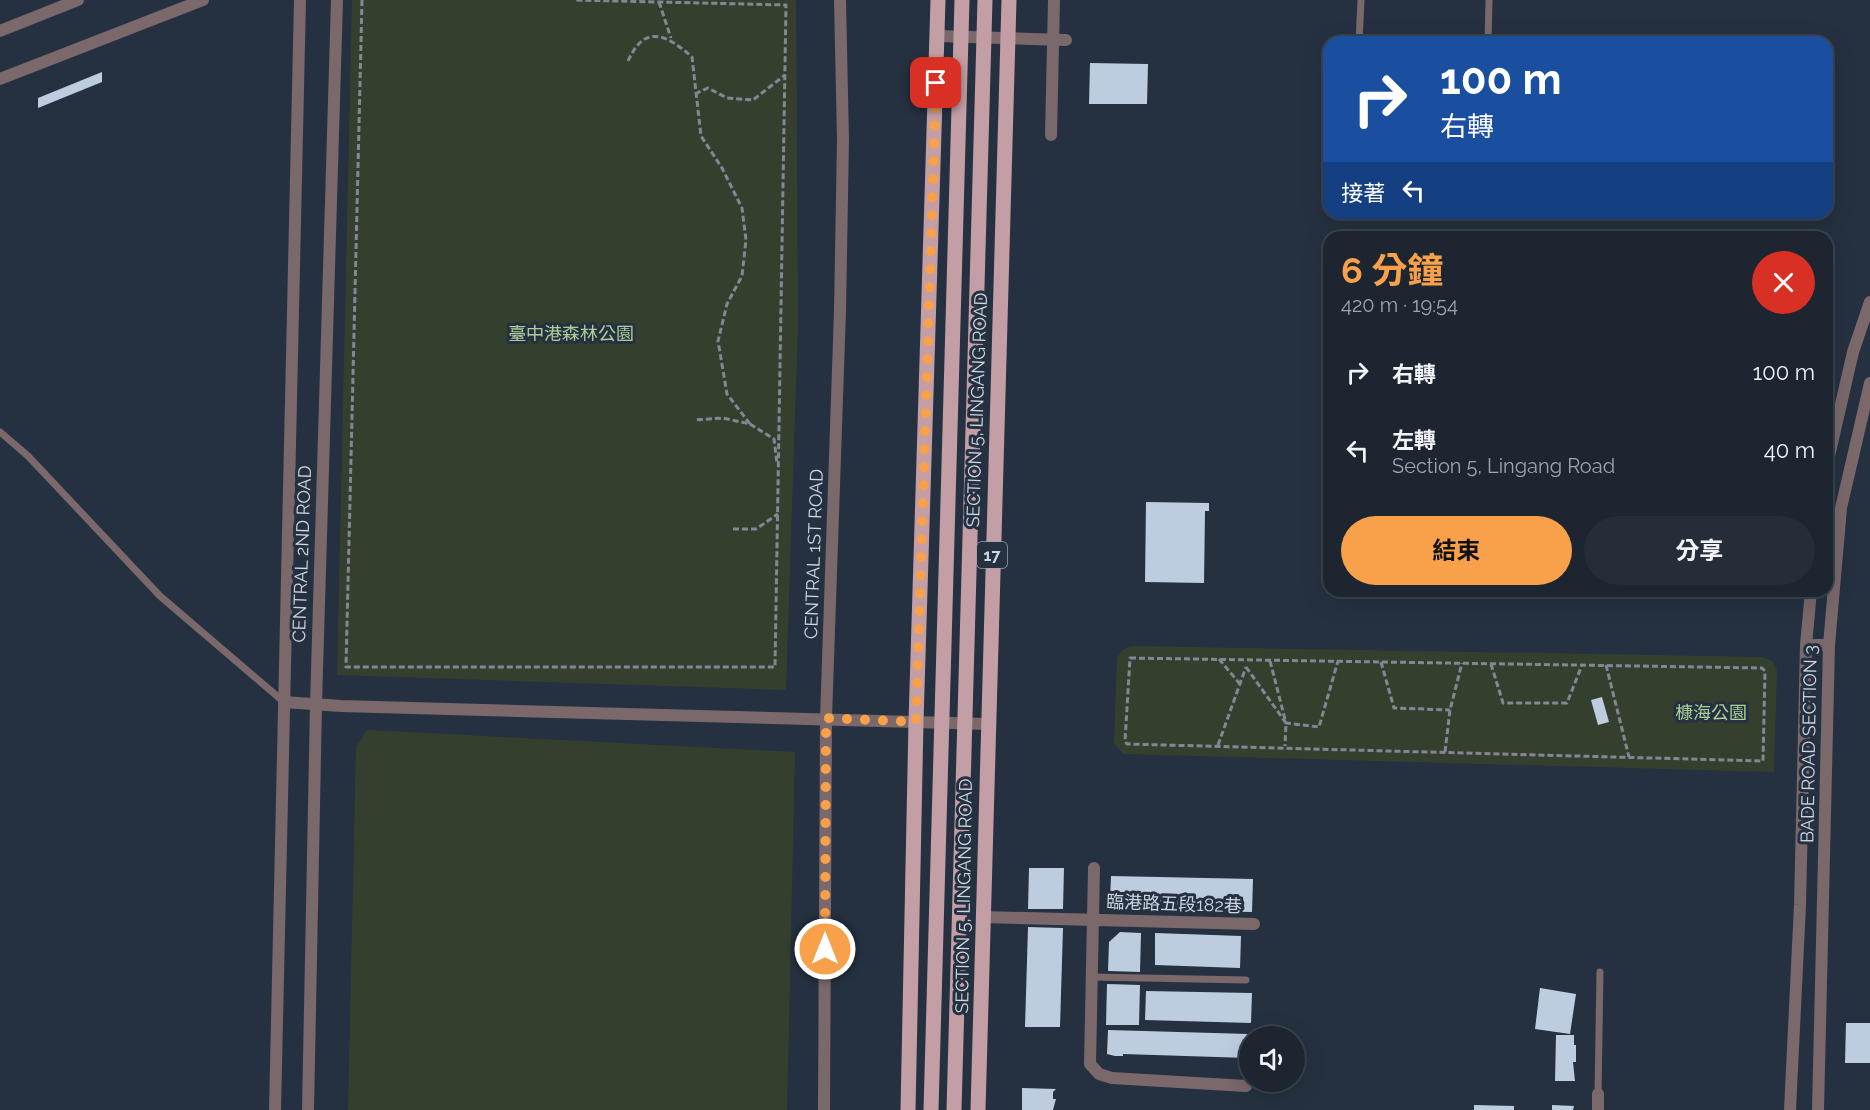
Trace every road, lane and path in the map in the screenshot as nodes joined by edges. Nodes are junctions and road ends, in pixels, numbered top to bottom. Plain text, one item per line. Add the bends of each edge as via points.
1 (78, 0) edge
2 (203, 0) edge
3 (300, 0) edge
4 (338, 0) edge
5 (362, 0) edge
6 (575, 0) edge
7 (840, 0) edge
8 (938, 0) edge
9 (962, 0) edge
10 (985, 0) edge
11 (1009, 0) edge
12 (1054, 0) edge
13 (1360, 0) edge
14 (1489, 0) edge
15 (659, 2) junction
16 (0, 31) edge
17 (937, 36) junction
18 (961, 36) junction
19 (1359, 36) edge
20 (1488, 36) edge
21 (984, 37) junction
22 (1008, 37) junction
23 (671, 38) junction
24 (1053, 38) junction
25 (1066, 40) dead end
26 (628, 61) dead end
27 (785, 74) junction
28 (0, 79) edge
29 (695, 94) junction
30 (1051, 135) dead end
31 (1870, 302) edge
32 (1870, 383) edge
33 (695, 420) dead end
34 (750, 424) junction
35 (0, 432) edge
36 (1833, 439) edge
37 (778, 472) junction
38 (778, 514) junction
39 (733, 530) dead end
40 (1810, 597) edge
41 (1806, 645) junction
42 (1829, 645) junction
43 (1219, 659) junction
44 (1270, 660) junction
45 (1338, 661) junction
46 (1381, 662) junction
47 (1462, 663) junction
48 (1491, 663) junction
49 (1582, 665) junction
50 (1606, 665) junction
51 (1240, 684) junction
52 (284, 702) junction
53 (315, 704) junction
54 (1450, 710) junction
55 (826, 718) junction
56 (916, 722) junction
57 (940, 723) junction
58 (964, 723) junction
59 (1286, 723) junction
60 (987, 724) junction
61 (1218, 745) junction
62 (1285, 746) junction
63 (1444, 752) junction
64 (1629, 757) junction
65 (1094, 868) dead end
66 (982, 917) junction
67 (1093, 919) junction
68 (1254, 924) dead end
69 (1600, 972) dead end
70 (1091, 977) junction
71 (1246, 980) dead end
72 (1239, 1086) edge
73 (1598, 1094) joint
74 (275, 1110) edge
75 (308, 1110) edge
76 (824, 1110) edge
77 (908, 1110) edge
78 (931, 1110) edge
79 (954, 1110) edge
80 (978, 1110) edge
81 (1598, 1110) edge
82 (1790, 1110) edge
83 (1818, 1110) edge

1 - 16 street
2 - 28 street
3 - 52 street, CENTRAL 2ND ROAD
4 - 53 street, CENTRAL 2ND ROAD
5 - 38 path via 346,667 775,667
6 - 15 path
7 - 55 street, CENTRAL 1ST ROAD via 840,310
8 - 17 main road
9 - 18 main road, SECTION 5, LINGANG ROAD
10 - 21 main road, SECTION 5, LINGANG ROAD / 17
11 - 22 main road, SECTION 5, LINGANG ROAD / 17
12 - 24 street
13 - 19 lane
14 - 20 lane
15 - 23 path
15 - 27 path via 786,5
17 - 18 street
17 - 56 main road
18 - 21 street
18 - 57 main road, SECTION 5, LINGANG ROAD
21 - 22 street
21 - 58 main road, SECTION 5, LINGANG ROAD / 17
22 - 24 street
22 - 60 main road, SECTION 5, LINGANG ROAD / 17
23 - 26 path via 651,37 634,46
23 - 29 path via 692,57
24 - 25 street
24 - 30 street
27 - 29 path via 753,100 727,98 708,88
27 - 37 path
29 - 34 path via 701,136 742,208 746,240 742,276 727,304 718,341 727,394
31 - 36 street via 1853,352
32 - 42 street, BADE ROAD SECTION 3 via 1841,508
33 - 34 path via 723,418
34 - 37 path via 774,439
35 - 52 lane via 28,456 160,596
37 - 38 path
38 - 39 path via 756,528
40 - 41 street, BADE ROAD SECTION 3
41 - 42 street
41 - 82 street, BADE ROAD SECTION 3
42 - 83 street, BADE ROAD SECTION 3
43 - 44 path
43 - 51 path
43 - 61 path via 1129,659 1125,741
44 - 45 path
44 - 59 path
45 - 46 path
45 - 59 path via 1319,727
46 - 47 path
46 - 54 path via 1394,708
47 - 48 path
47 - 54 path
48 - 49 path
48 - 49 path via 1503,703 1567,704
49 - 50 path
50 - 64 path
50 - 64 path via 1761,668 1766,672 1763,761
51 - 59 path via 1246,667
51 - 61 path
52 - 53 street
52 - 74 street, CENTRAL 2ND ROAD
53 - 55 street
53 - 75 street, CENTRAL 2ND ROAD
54 - 63 path
55 - 56 street
55 - 76 street, CENTRAL 1ST ROAD
56 - 57 street
56 - 77 main road
57 - 58 street
57 - 78 main road, SECTION 5, LINGANG ROAD
58 - 60 street
58 - 79 main road, SECTION 5, LINGANG ROAD / 17
59 - 62 path
60 - 66 main road, SECTION 5, LINGANG ROAD / 17
61 - 62 path
62 - 63 path
63 - 64 path
65 - 67 street, 臨港路五段182巷
66 - 67 street, 臨港路五段182巷
66 - 80 main road, SECTION 5, LINGANG ROAD / 17
67 - 68 street, 臨港路五段182巷
67 - 70 street, 臨港路五段182巷
69 - 73 lane
70 - 71 lane
70 - 72 street, 臨港路五段182巷 via 1089,1057 1099,1074 1119,1079
73 - 81 street

